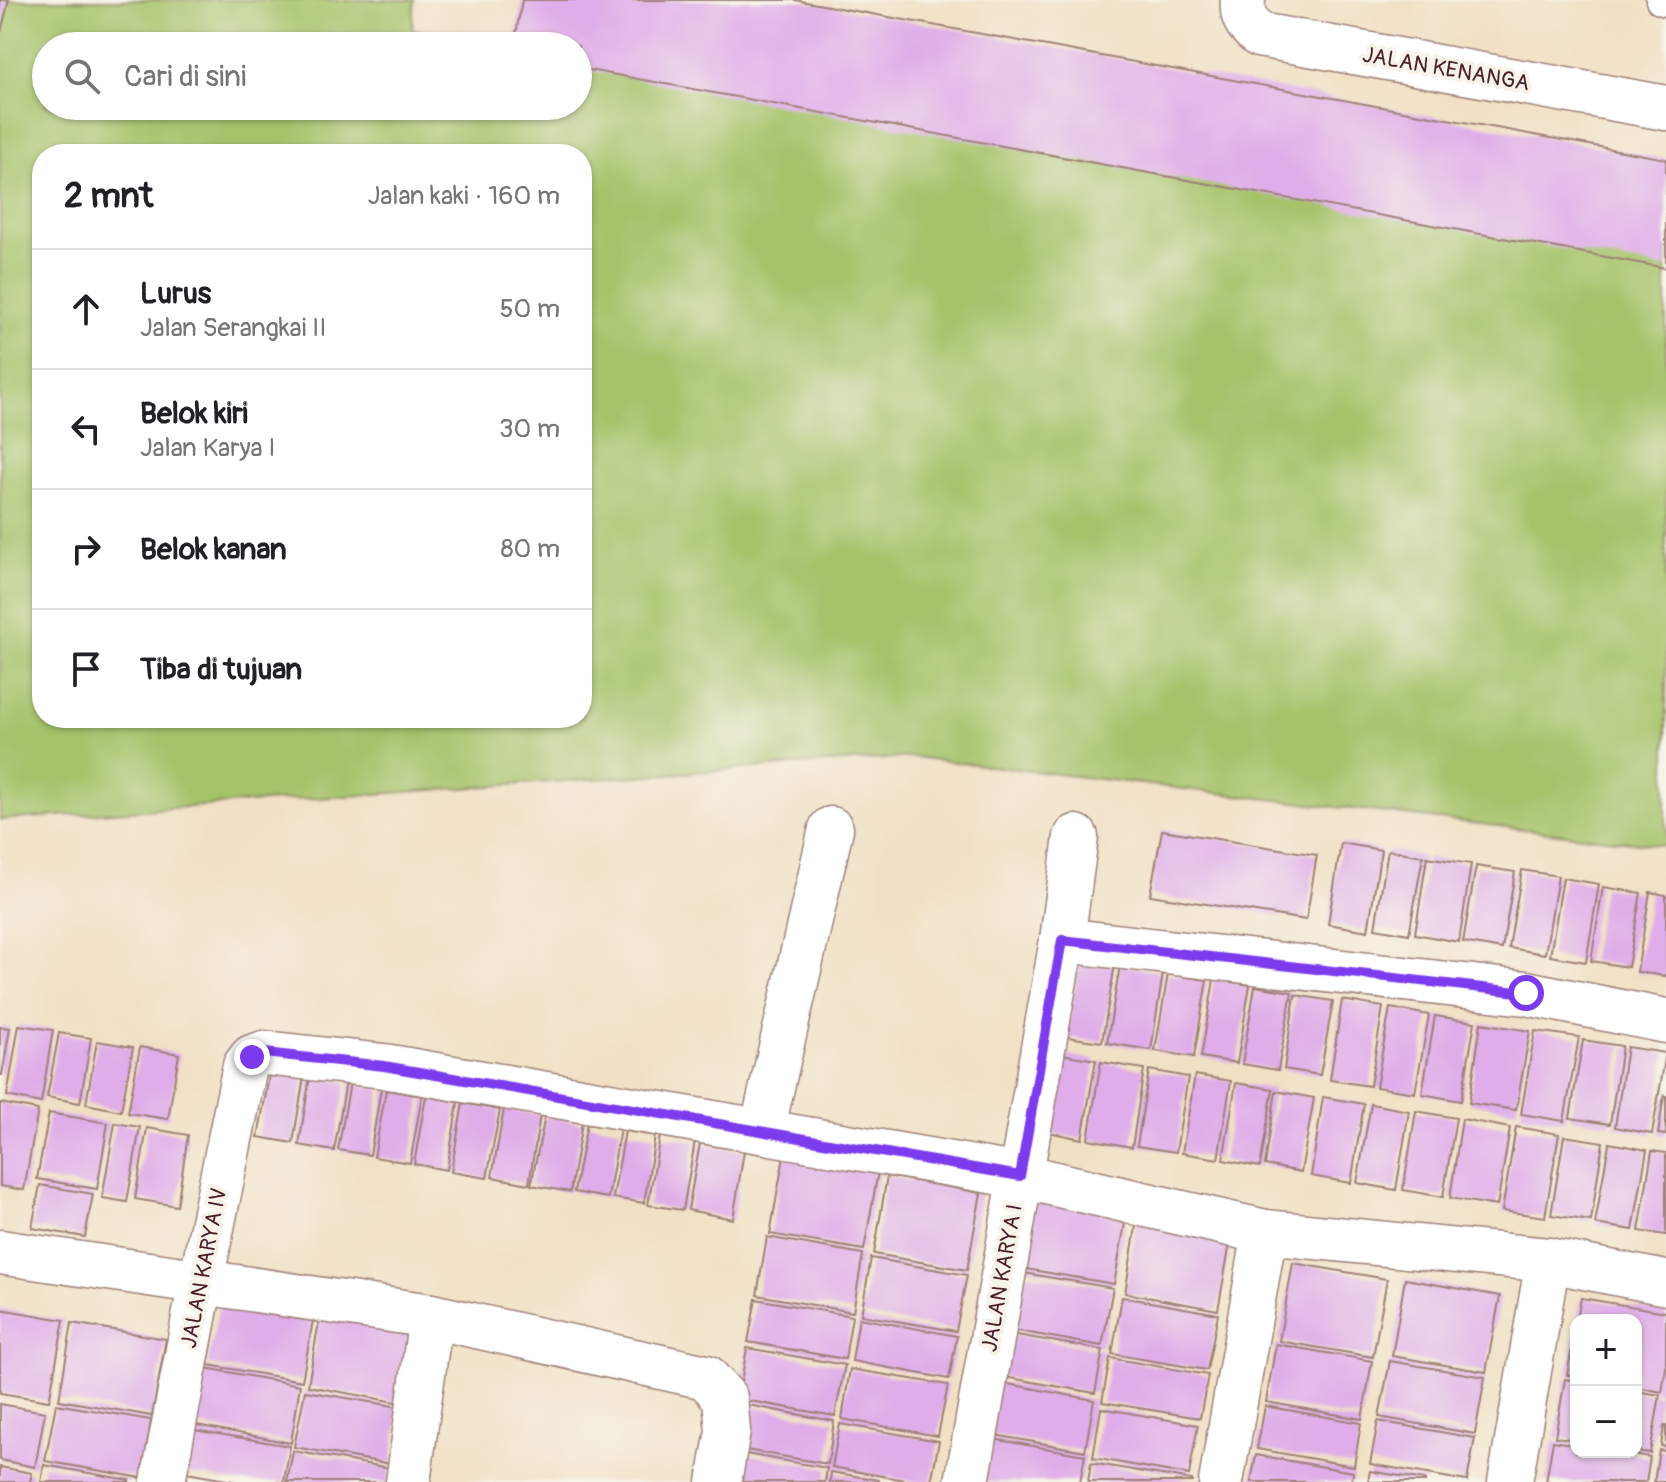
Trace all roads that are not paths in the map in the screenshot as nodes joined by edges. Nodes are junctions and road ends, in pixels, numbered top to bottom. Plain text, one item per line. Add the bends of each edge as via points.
1 (1660, 0) edge
2 (1666, 2) edge
3 (1242, 4) edge
4 (1666, 108) edge
5 (831, 829) dead end
6 (1076, 837) dead end
7 (1062, 940) junction
8 (1666, 1021) edge
9 (762, 1131) junction
10 (1020, 1176) junction
11 (1265, 1232) junction
12 (0, 1252) edge
13 (1548, 1260) junction
14 (201, 1281) junction
15 (1666, 1283) edge
16 (431, 1316) junction
17 (163, 1482) edge
18 (408, 1482) edge
19 (719, 1482) edge
20 (967, 1482) edge
21 (1221, 1482) edge
22 (1510, 1482) edge

1 - 2 lane
3 - 4 street, JALAN KENANGA via 1246,25 1259,35
5 - 9 street
6 - 7 street, JALAN KARYA I
7 - 8 street via 1526,993
7 - 10 street, JALAN KARYA I
9 - 10 street
9 - 14 street, JALAN KARYA IV via 384,1066 264,1053 245,1066
10 - 11 street
10 - 20 street, JALAN KARYA I
11 - 13 street
11 - 21 street
12 - 14 street
13 - 15 street
13 - 22 street
14 - 16 street
14 - 17 street, JALAN KARYA IV
16 - 18 street
16 - 19 street via 706,1377 725,1398 728,1431

